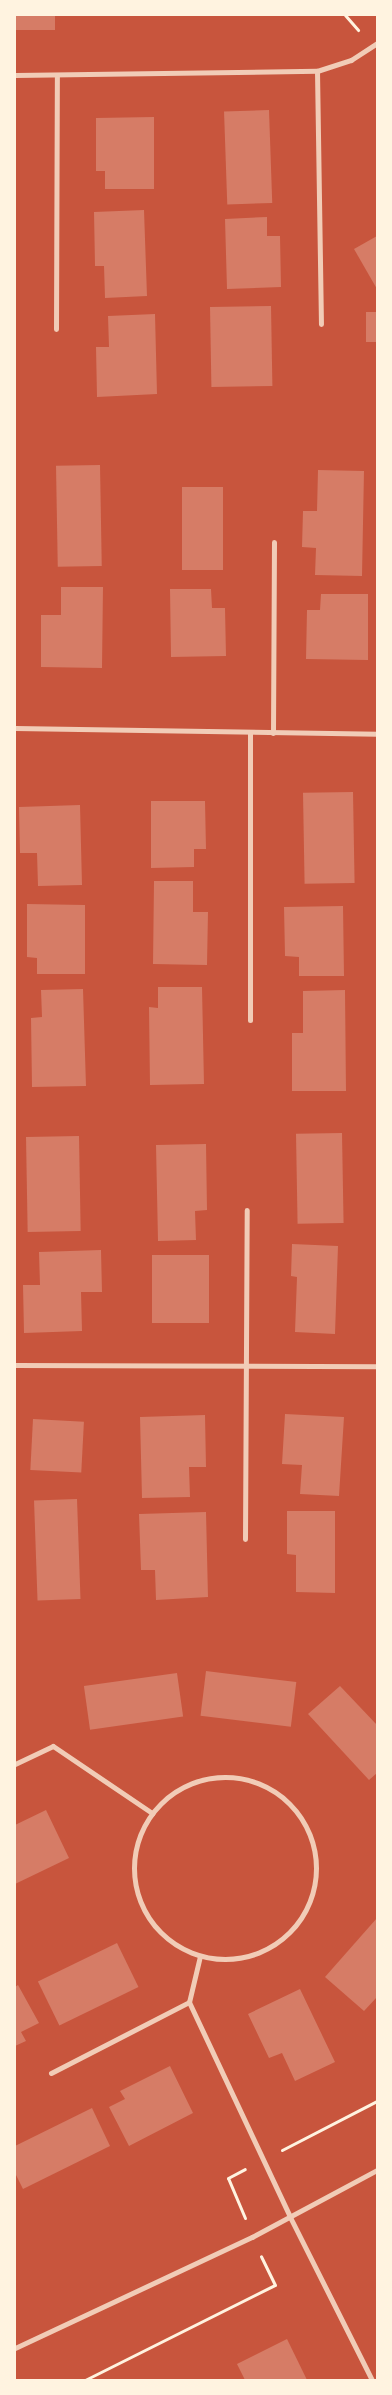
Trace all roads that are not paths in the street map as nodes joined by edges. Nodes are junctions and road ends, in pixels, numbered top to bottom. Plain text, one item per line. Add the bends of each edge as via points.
1 (377, 43) edge
2 (317, 71) junction
3 (15, 75) edge
4 (57, 75) junction
5 (321, 324) dead end
6 (56, 329) dead end
7 (274, 542) dead end
8 (15, 728) edge
9 (250, 733) junction
10 (273, 733) junction
11 (377, 734) edge
12 (250, 1020) dead end
13 (247, 1210) dead end
14 (15, 1365) edge
15 (246, 1366) junction
16 (377, 1366) edge
17 (245, 1539) dead end
18 (15, 1764) edge
19 (152, 1813) junction
20 (200, 1956) junction
21 (189, 2002) junction
22 (51, 2072) dead end
23 (377, 2170) edge
24 (290, 2217) junction
25 (15, 2348) edge
26 (372, 2380) edge

1 - 2 street via 351,60
2 - 4 street
2 - 5 street
3 - 4 street
4 - 6 street
7 - 10 street
8 - 9 street
9 - 10 street
9 - 12 street
10 - 11 street
13 - 15 street
14 - 15 street
15 - 16 street
15 - 17 street
18 - 19 street via 53,1746
19 - 20 street via 141,1832 135,1853 134,1876 139,1897 148,1917 162,1934
19 - 20 street via 167,1797 206,1779 250,1780 270,1788 288,1802 302,1818 312,1838 315,1882 309,1903 283,1938 244,1957
20 - 21 street
21 - 22 street
21 - 24 street
23 - 24 street
24 - 25 street
24 - 26 street

